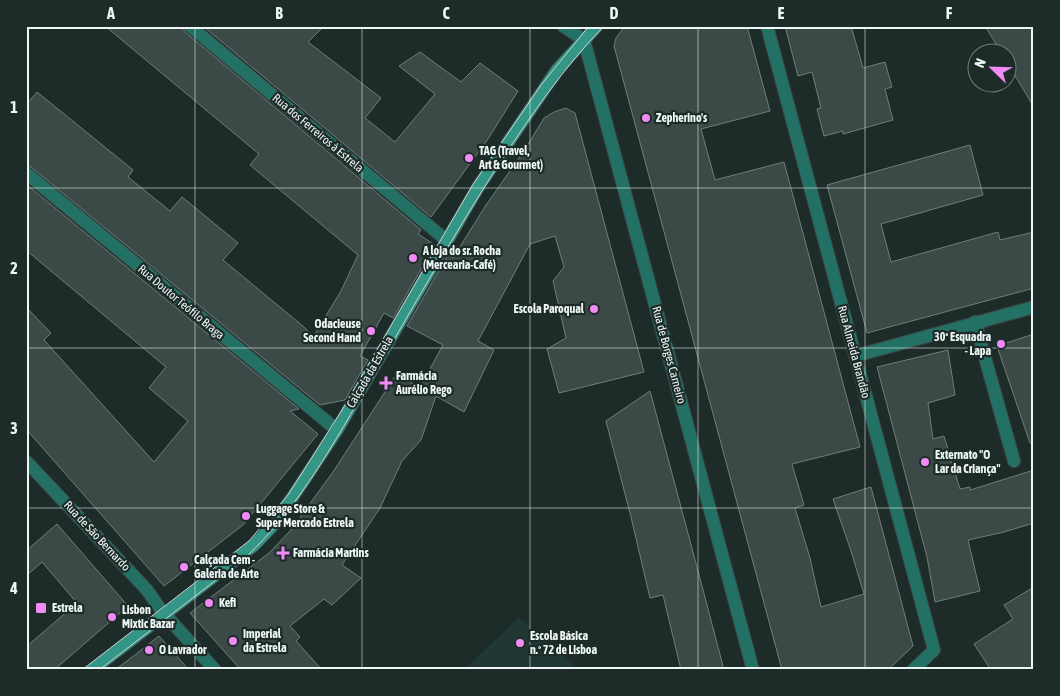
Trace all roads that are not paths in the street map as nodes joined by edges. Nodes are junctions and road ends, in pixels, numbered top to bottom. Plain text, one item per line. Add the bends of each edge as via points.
1 (190, 26) edge
2 (563, 26) edge
3 (597, 26) edge
4 (767, 26) edge
5 (584, 40) junction
6 (26, 173) edge
7 (446, 240) junction
8 (1034, 307) edge
9 (975, 322) junction
10 (855, 356) junction
11 (337, 430) junction
12 (1014, 460) dead end
13 (26, 461) edge
14 (164, 614) junction
15 (92, 670) edge
16 (215, 670) edge
17 (753, 670) edge
18 (913, 670) edge

1 - 7 street, Rua dos Ferreiros à Estrela
2 - 5 street
3 - 5 main road, Calçada da Estrela
4 - 10 street, Rua Almeida Brandão
5 - 7 main road, Calçada da Estrela via 539,96
5 - 17 street, Rua de Borges Carneiro
6 - 11 street, Rua Doutor Teófilo Braga
7 - 11 main road, Calçada da Estrela
8 - 9 street
9 - 10 street
9 - 12 street
10 - 18 street, Rua Almeida Brandão via 934,650
11 - 14 main road, Calçada da Estrela via 276,522 254,545
13 - 14 street, Rua de São Bernardo via 148,590
14 - 15 main road, Calçada da Estrela
14 - 16 street, Rua de São Bernardo

